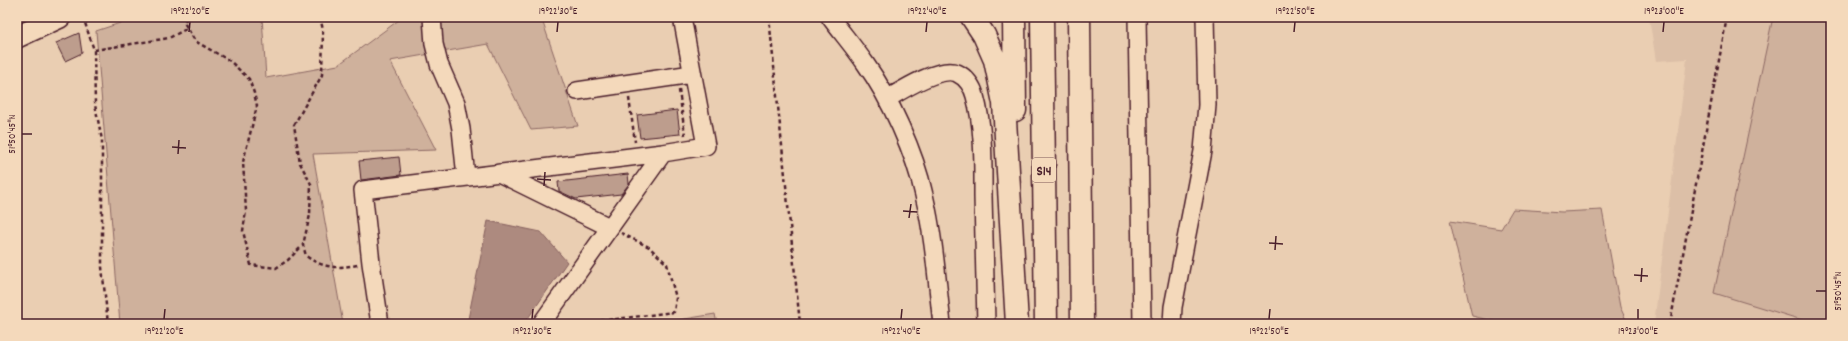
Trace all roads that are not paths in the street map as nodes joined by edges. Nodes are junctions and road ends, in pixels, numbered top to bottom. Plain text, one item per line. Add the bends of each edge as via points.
1 (60, 17) edge
2 (432, 17) edge
3 (682, 17) edge
4 (830, 17) edge
5 (972, 17) edge
6 (1014, 17) edge
7 (1042, 17) edge
8 (1078, 17) edge
9 (1093, 17) edge
10 (1137, 17) edge
11 (1205, 17) edge
12 (17, 37) edge
13 (685, 75) junction
14 (577, 91) dead end
15 (887, 99) junction
16 (663, 153) junction
17 (499, 173) junction
18 (466, 177) junction
19 (1081, 180) junction
20 (609, 227) junction
21 (1017, 319) edge
22 (380, 324) edge
23 (541, 324) edge
24 (942, 324) edge
25 (986, 324) edge
26 (1046, 324) edge
27 (1082, 324) edge
28 (1142, 324) edge
29 (1172, 324) edge

1 - 12 main road
2 - 18 street via 439,64 456,103
3 - 13 street
4 - 15 street via 866,63
5 - 21 highway via 984,35 995,60 1004,103
6 - 21 highway
7 - 26 highway, S14
8 - 19 highway
9 - 19 highway
10 - 28 street
11 - 29 street via 1207,105 1203,151 1173,307
13 - 14 street
13 - 16 street via 706,146
15 - 24 street via 911,152 924,194
15 - 25 street via 906,88 946,72 957,73 969,82 975,95 983,158
16 - 17 street
16 - 20 street
17 - 18 street
17 - 20 street
18 - 22 street via 363,190
19 - 27 highway
20 - 23 street

